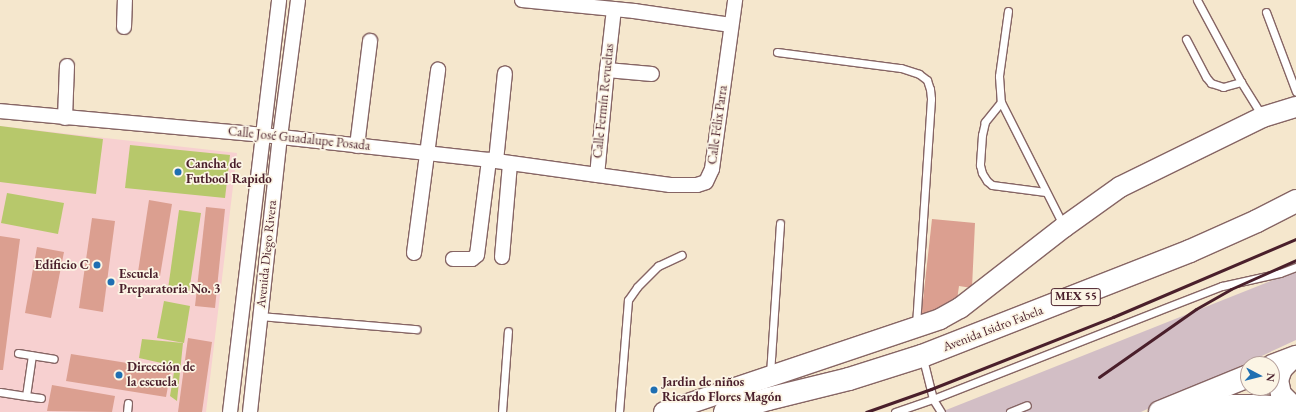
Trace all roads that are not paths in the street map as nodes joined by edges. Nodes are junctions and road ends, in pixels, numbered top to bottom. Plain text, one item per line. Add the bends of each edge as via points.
1 (125, 0) edge
2 (278, 0) edge
3 (298, 0) edge
4 (528, 0) edge
5 (735, 0) edge
6 (1197, 0) edge
7 (584, 3) edge
8 (635, 5) edge
9 (614, 9) junction
10 (1008, 11) dead end
11 (1266, 12) dead end
12 (731, 26) junction
13 (124, 27) dead end
14 (1186, 39) dead end
15 (370, 41) dead end
16 (778, 52) dead end
17 (67, 66) dead end
18 (438, 70) dead end
19 (606, 70) junction
20 (505, 73) dead end
21 (652, 74) dead end
22 (1240, 82) junction
23 (1296, 92) edge
24 (1001, 102) junction
25 (1296, 107) edge
26 (0, 111) edge
27 (1263, 117) junction
28 (65, 118) junction
29 (263, 135) junction
30 (280, 137) junction
31 (357, 146) junction
32 (427, 153) junction
33 (493, 161) junction
34 (510, 163) junction
35 (597, 175) junction
36 (614, 178) joint
37 (1046, 192) junction
38 (1296, 200) edge
39 (780, 223) dead end
40 (1064, 227) junction
41 (414, 253) dead end
42 (682, 255) dead end
43 (502, 257) dead end
44 (453, 259) dead end
45 (1296, 267) edge
46 (260, 316) junction
47 (916, 326) junction
48 (416, 329) dead end
49 (508, 331) dead end
50 (18, 353) dead end
51 (32, 355) junction
52 (922, 356) junction
53 (1294, 358) edge
54 (54, 359) dead end
55 (1280, 363) edge
56 (770, 376) junction
57 (849, 379) junction
58 (1240, 379) edge
59 (0, 392) edge
60 (26, 396) junction
61 (41, 398) dead end
62 (933, 399) junction
63 (128, 403) dead end
64 (1027, 405) dead end
65 (1295, 408) edge
66 (127, 412) edge
67 (230, 412) edge
68 (250, 412) edge
69 (502, 412) edge
70 (619, 412) edge
71 (664, 412) edge
72 (725, 412) edge
73 (764, 412) edge
74 (895, 412) edge
75 (941, 412) edge
76 (1010, 412) edge
77 (1160, 412) edge
78 (1166, 412) edge

1 - 13 street
2 - 29 street, Avenida Diego Rivera
3 - 30 street, Avenida Diego Rivera
4 - 7 street
5 - 12 street, Calle Félix Parra
6 - 22 lane
7 - 9 street
8 - 9 street
8 - 12 street
9 - 19 street, Calle Fermín Revueltas
10 - 24 lane via 999,76
11 - 23 lane
12 - 36 street, Calle Félix Parra via 712,169 706,182 686,186
14 - 22 lane via 1211,83 1223,87
15 - 31 street
16 - 47 lane via 901,68 919,74 927,80 930,99
17 - 28 street
18 - 32 street
19 - 21 street
19 - 35 street, Calle Fermín Revueltas
20 - 33 street
22 - 27 lane
24 - 37 lane
24 - 37 lane via 985,122 980,165 982,173 992,185
25 - 27 main road
26 - 28 street, Calle José Guadalupe Posada
27 - 40 main road via 1120,187
28 - 29 street, Calle José Guadalupe Posada
29 - 30 street, Calle José Guadalupe Posada
29 - 67 street, Avenida Diego Rivera
30 - 31 street, Calle José Guadalupe Posada
30 - 46 street, Avenida Diego Rivera
31 - 32 street, Calle José Guadalupe Posada
32 - 33 street, Calle José Guadalupe Posada
32 - 41 street
33 - 34 street, Calle José Guadalupe Posada
33 - 44 street via 477,256 472,259
34 - 35 street, Calle José Guadalupe Posada
34 - 43 street
35 - 36 street, Calle Fermín Revueltas
37 - 40 lane
38 - 52 highway, Avenida Isidro Fabela / MEX 55 via 1257,221 1190,251
39 - 56 lane
40 - 47 main road via 960,308 940,319
42 - 70 lane via 658,266 628,300
45 - 62 lane via 1222,286
46 - 48 lane
46 - 68 street, Avenida Diego Rivera
47 - 56 main road
49 - 69 lane
50 - 51 lane
51 - 54 lane
51 - 60 lane
52 - 57 highway, Avenida Isidro Fabela / MEX 55
52 - 62 lane
53 - 55 highway
53 - 65 main road via 1282,369 1278,380 1281,394
56 - 71 main road
57 - 72 highway, Avenida Isidro Fabela / MEX 55
57 - 73 highway
58 - 77 highway
59 - 60 lane
60 - 61 lane
62 - 74 lane
62 - 75 lane
63 - 66 lane
64 - 76 lane
65 - 78 main road via 1232,405

